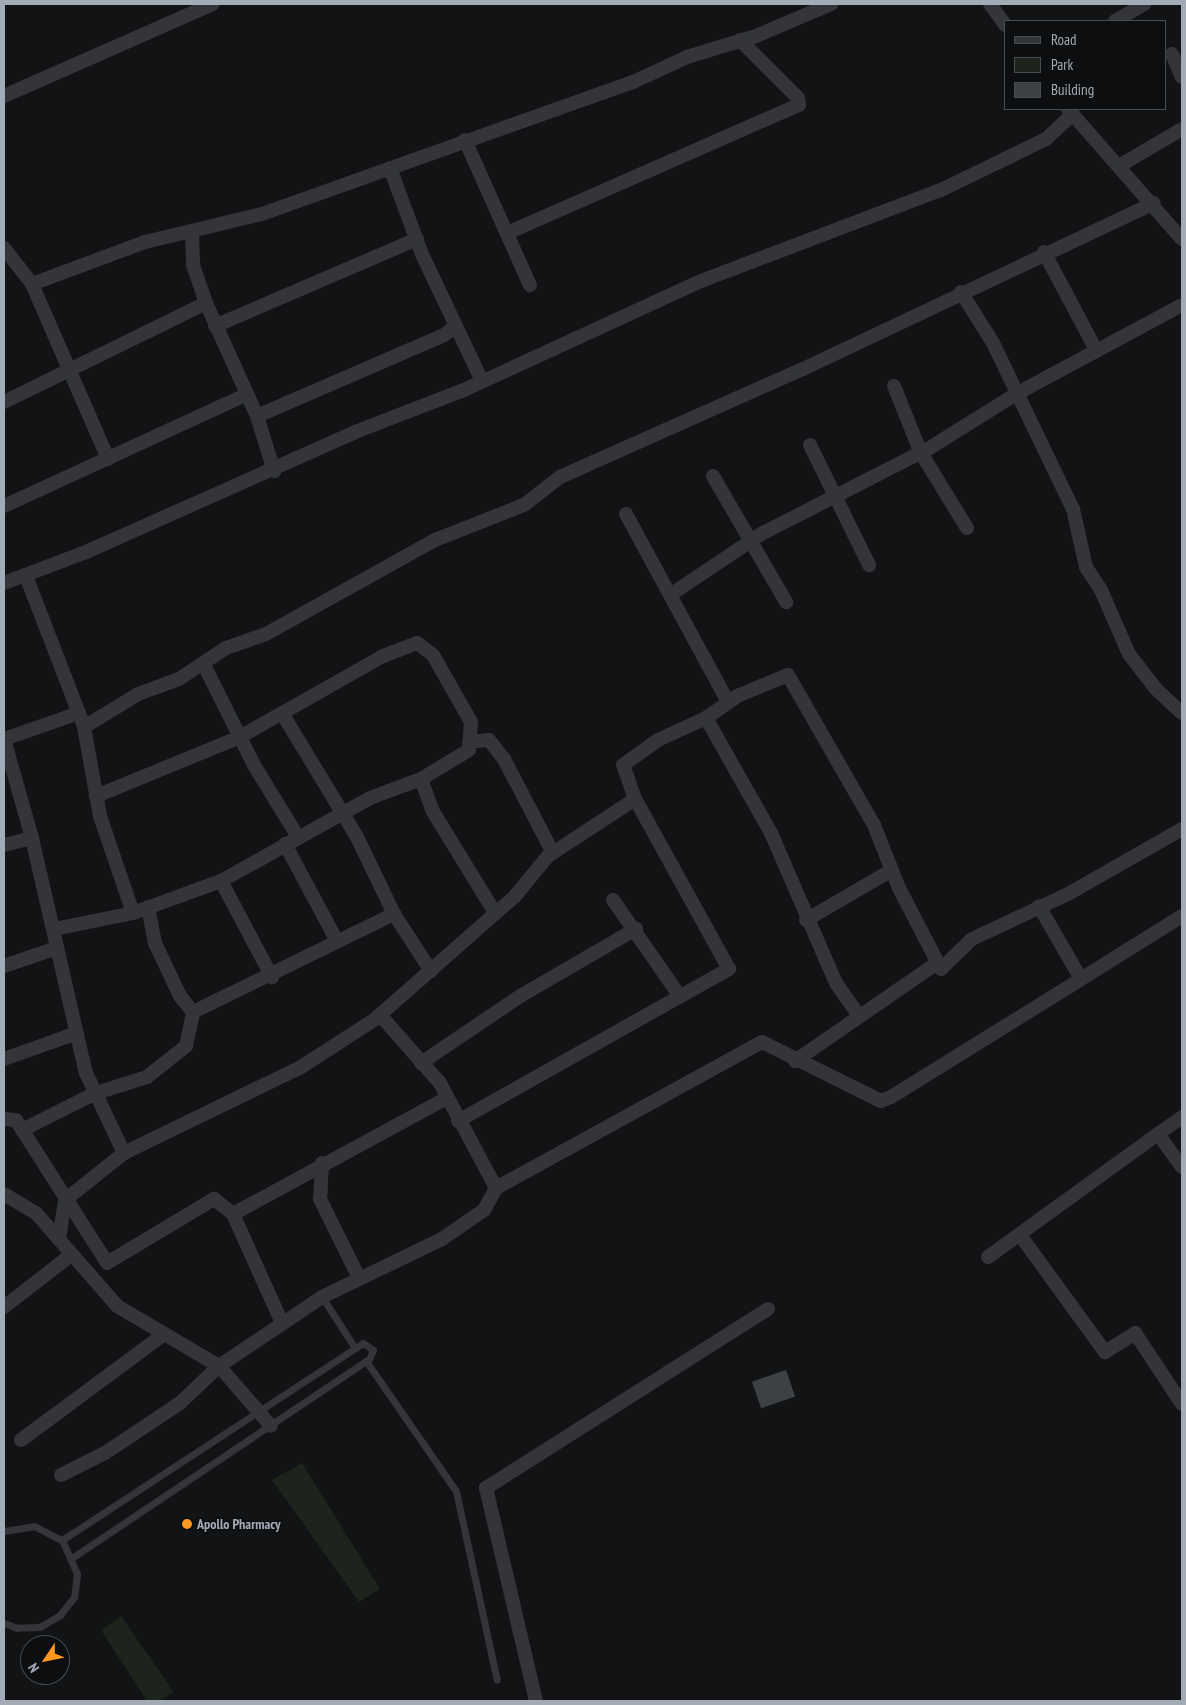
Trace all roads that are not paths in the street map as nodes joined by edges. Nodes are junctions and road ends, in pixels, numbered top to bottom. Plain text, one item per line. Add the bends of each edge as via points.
1 (213, 4) edge
2 (831, 4) edge
3 (990, 4) edge
4 (1145, 4) edge
5 (1117, 20) edge
6 (1004, 25) edge
7 (740, 40) junction
8 (1172, 54) dead end
9 (1182, 76) edge
10 (4, 96) edge
11 (1071, 112) edge
12 (1182, 129) edge
13 (465, 140) junction
14 (1119, 166) junction
15 (390, 168) junction
16 (1154, 203) junction
17 (192, 233) junction
18 (507, 233) junction
19 (417, 239) junction
20 (1182, 239) edge
21 (4, 248) edge
22 (1044, 252) junction
23 (32, 284) junction
24 (530, 285) dead end
25 (961, 292) junction
26 (206, 303) junction
27 (1182, 305) edge
28 (215, 326) junction
29 (456, 326) junction
30 (1096, 350) junction
31 (66, 370) junction
32 (482, 381) junction
33 (894, 386) dead end
34 (247, 394) junction
35 (1016, 394) junction
36 (4, 402) edge
37 (257, 416) junction
38 (810, 445) dead end
39 (921, 453) junction
40 (108, 458) junction
41 (274, 471) junction
42 (713, 476) dead end
43 (834, 495) junction
44 (4, 506) edge
45 (626, 514) dead end
46 (967, 528) dead end
47 (748, 542) junction
48 (869, 565) dead end
49 (26, 576) junction
50 (4, 583) edge
51 (673, 593) junction
52 (786, 602) dead end
53 (203, 663) junction
54 (728, 702) junction
55 (79, 713) junction
56 (282, 713) junction
57 (1182, 713) edge
58 (706, 718) junction
59 (84, 727) junction
60 (240, 737) junction
61 (4, 739) edge
62 (469, 742) junction
63 (421, 779) junction
64 (96, 796) junction
65 (635, 799) junction
66 (342, 814) junction
67 (1182, 829) edge
68 (32, 838) junction
69 (292, 840) junction
70 (4, 845) edge
71 (553, 853) junction
72 (892, 870) junction
73 (221, 881) junction
74 (613, 900) dead end
75 (1039, 906) junction
76 (148, 907) junction
77 (133, 913) junction
78 (495, 913) junction
79 (394, 914) junction
80 (1182, 916) edge
81 (806, 920) junction
82 (54, 929) junction
83 (636, 929) junction
84 (337, 941) junction
85 (57, 948) junction
86 (937, 963) junction
87 (4, 966) edge
88 (431, 971) junction
89 (272, 977) junction
90 (1081, 979) junction
91 (679, 995) junction
92 (193, 1012) junction
93 (858, 1014) junction
94 (380, 1015) junction
95 (77, 1032) junction
96 (4, 1059) edge
97 (795, 1061) junction
98 (421, 1063) junction
99 (96, 1093) junction
100 (447, 1098) junction
101 (1182, 1117) edge
102 (4, 1119) edge
103 (458, 1121) junction
104 (22, 1130) junction
105 (1158, 1134) junction
106 (124, 1153) junction
107 (322, 1163) junction
108 (1182, 1167) edge
109 (496, 1188) junction
110 (4, 1194) edge
111 (64, 1200) junction
112 (233, 1214) junction
113 (1020, 1235) junction
114 (59, 1239) junction
115 (71, 1256) junction
116 (988, 1257) dead end
117 (107, 1263) junction
118 (359, 1278) junction
119 (97, 1285) junction
120 (322, 1297) junction
121 (4, 1307) edge
122 (768, 1309) dead end
123 (282, 1323) junction
124 (163, 1335) junction
125 (355, 1348) junction
126 (366, 1361) junction
127 (219, 1366) junction
128 (1182, 1404) edge
129 (258, 1410) junction
130 (271, 1426) junction
131 (21, 1440) dead end
132 (61, 1476) dead end
133 (4, 1531) edge
134 (62, 1540) junction
135 (72, 1558) junction
136 (4, 1623) edge
137 (497, 1680) dead end
138 (536, 1701) edge

1 - 10 street
2 - 7 street
3 - 6 street
4 - 5 street
7 - 13 street
7 - 18 street via 798,98 799,105
8 - 9 street
11 - 14 street
11 - 32 street via 1046,139 941,190 701,281
12 - 14 street
13 - 15 street
13 - 18 street
14 - 16 street
15 - 17 street via 262,214
15 - 19 street
16 - 20 street
16 - 22 street
17 - 23 street via 145,242
17 - 26 street via 193,264
18 - 24 street
19 - 28 street
19 - 29 street
21 - 23 street
22 - 25 street
22 - 30 street
23 - 31 street
25 - 35 street
25 - 53 street via 803,370 560,477 524,505 435,540 266,634 226,648
26 - 28 street
26 - 31 street
27 - 30 street
28 - 34 street
29 - 32 street
29 - 37 street via 444,335
30 - 35 street
31 - 36 street
31 - 40 street
32 - 41 street
33 - 39 street
34 - 37 street
34 - 40 street
35 - 39 street
35 - 57 street via 1073,509 1086,567 1101,590 1129,654 1156,690
37 - 41 street
38 - 43 street
39 - 43 street
39 - 46 street
40 - 44 street
41 - 49 street
42 - 47 street
43 - 47 street
43 - 48 street
45 - 51 street via 648,560
47 - 51 street
47 - 52 street
49 - 50 street
49 - 55 street
51 - 54 street
53 - 59 street
53 - 60 street
54 - 58 street
54 - 72 street via 788,675 874,825
55 - 59 street
55 - 61 street
56 - 60 street
56 - 62 street via 383,656 417,643 433,655 471,722
56 - 66 street
58 - 65 street via 658,740 623,765
58 - 81 street via 771,833 798,889
59 - 64 street
60 - 64 street
60 - 69 street
61 - 68 street
62 - 63 street via 469,750
62 - 71 street via 489,740 504,759
63 - 66 street
63 - 78 street via 432,810
64 - 77 street
65 - 71 street
65 - 91 street via 729,970
66 - 69 street
66 - 79 street
67 - 75 street via 1148,852
68 - 70 street
68 - 82 street
69 - 73 street
69 - 84 street
71 - 78 street
72 - 81 street
72 - 86 street
73 - 76 street
73 - 89 street
74 - 83 street
75 - 86 street via 972,939 941,969
75 - 90 street
76 - 77 street
76 - 92 street via 155,943 180,996
77 - 82 street
78 - 88 street
79 - 84 street
79 - 88 street
80 - 90 street
81 - 93 street via 836,983
82 - 85 street
83 - 91 street
83 - 98 street via 522,995
84 - 89 street
85 - 87 street
85 - 95 street
86 - 93 street
88 - 94 street
89 - 92 street
90 - 97 street via 990,1040 881,1101
91 - 103 street via 568,1063
92 - 99 street via 186,1046 147,1077
93 - 97 street
94 - 98 street
94 - 106 street via 301,1067
95 - 96 street
95 - 99 street via 86,1073
97 - 109 street via 762,1042 747,1048
98 - 100 street
99 - 104 street
99 - 106 street
100 - 103 street
100 - 107 street
101 - 105 street
102 - 104 street via 16,1120
103 - 109 street
104 - 111 street
105 - 108 street
105 - 113 street
106 - 111 street
107 - 112 street
107 - 118 street via 320,1199
109 - 118 street via 484,1210 442,1239
110 - 114 street via 36,1213
111 - 114 street
111 - 117 street
112 - 117 street via 214,1199
112 - 123 street
113 - 116 street
113 - 128 street via 1105,1352 1135,1332
114 - 115 street
115 - 119 street
115 - 121 street
117 - 119 street
118 - 120 street
119 - 124 street via 117,1306
120 - 123 street
120 - 125 lane
122 - 138 street via 486,1488
123 - 127 street
124 - 127 street
124 - 131 street
125 - 126 lane via 363,1343 373,1350
125 - 129 lane
126 - 130 lane
126 - 137 lane via 456,1491
127 - 129 street
127 - 132 street via 180,1404 105,1453
129 - 130 street
129 - 134 lane
130 - 135 lane
133 - 134 lane via 34,1526
134 - 135 lane
135 - 136 lane via 77,1574 74,1596 60,1615 40,1627 17,1628

